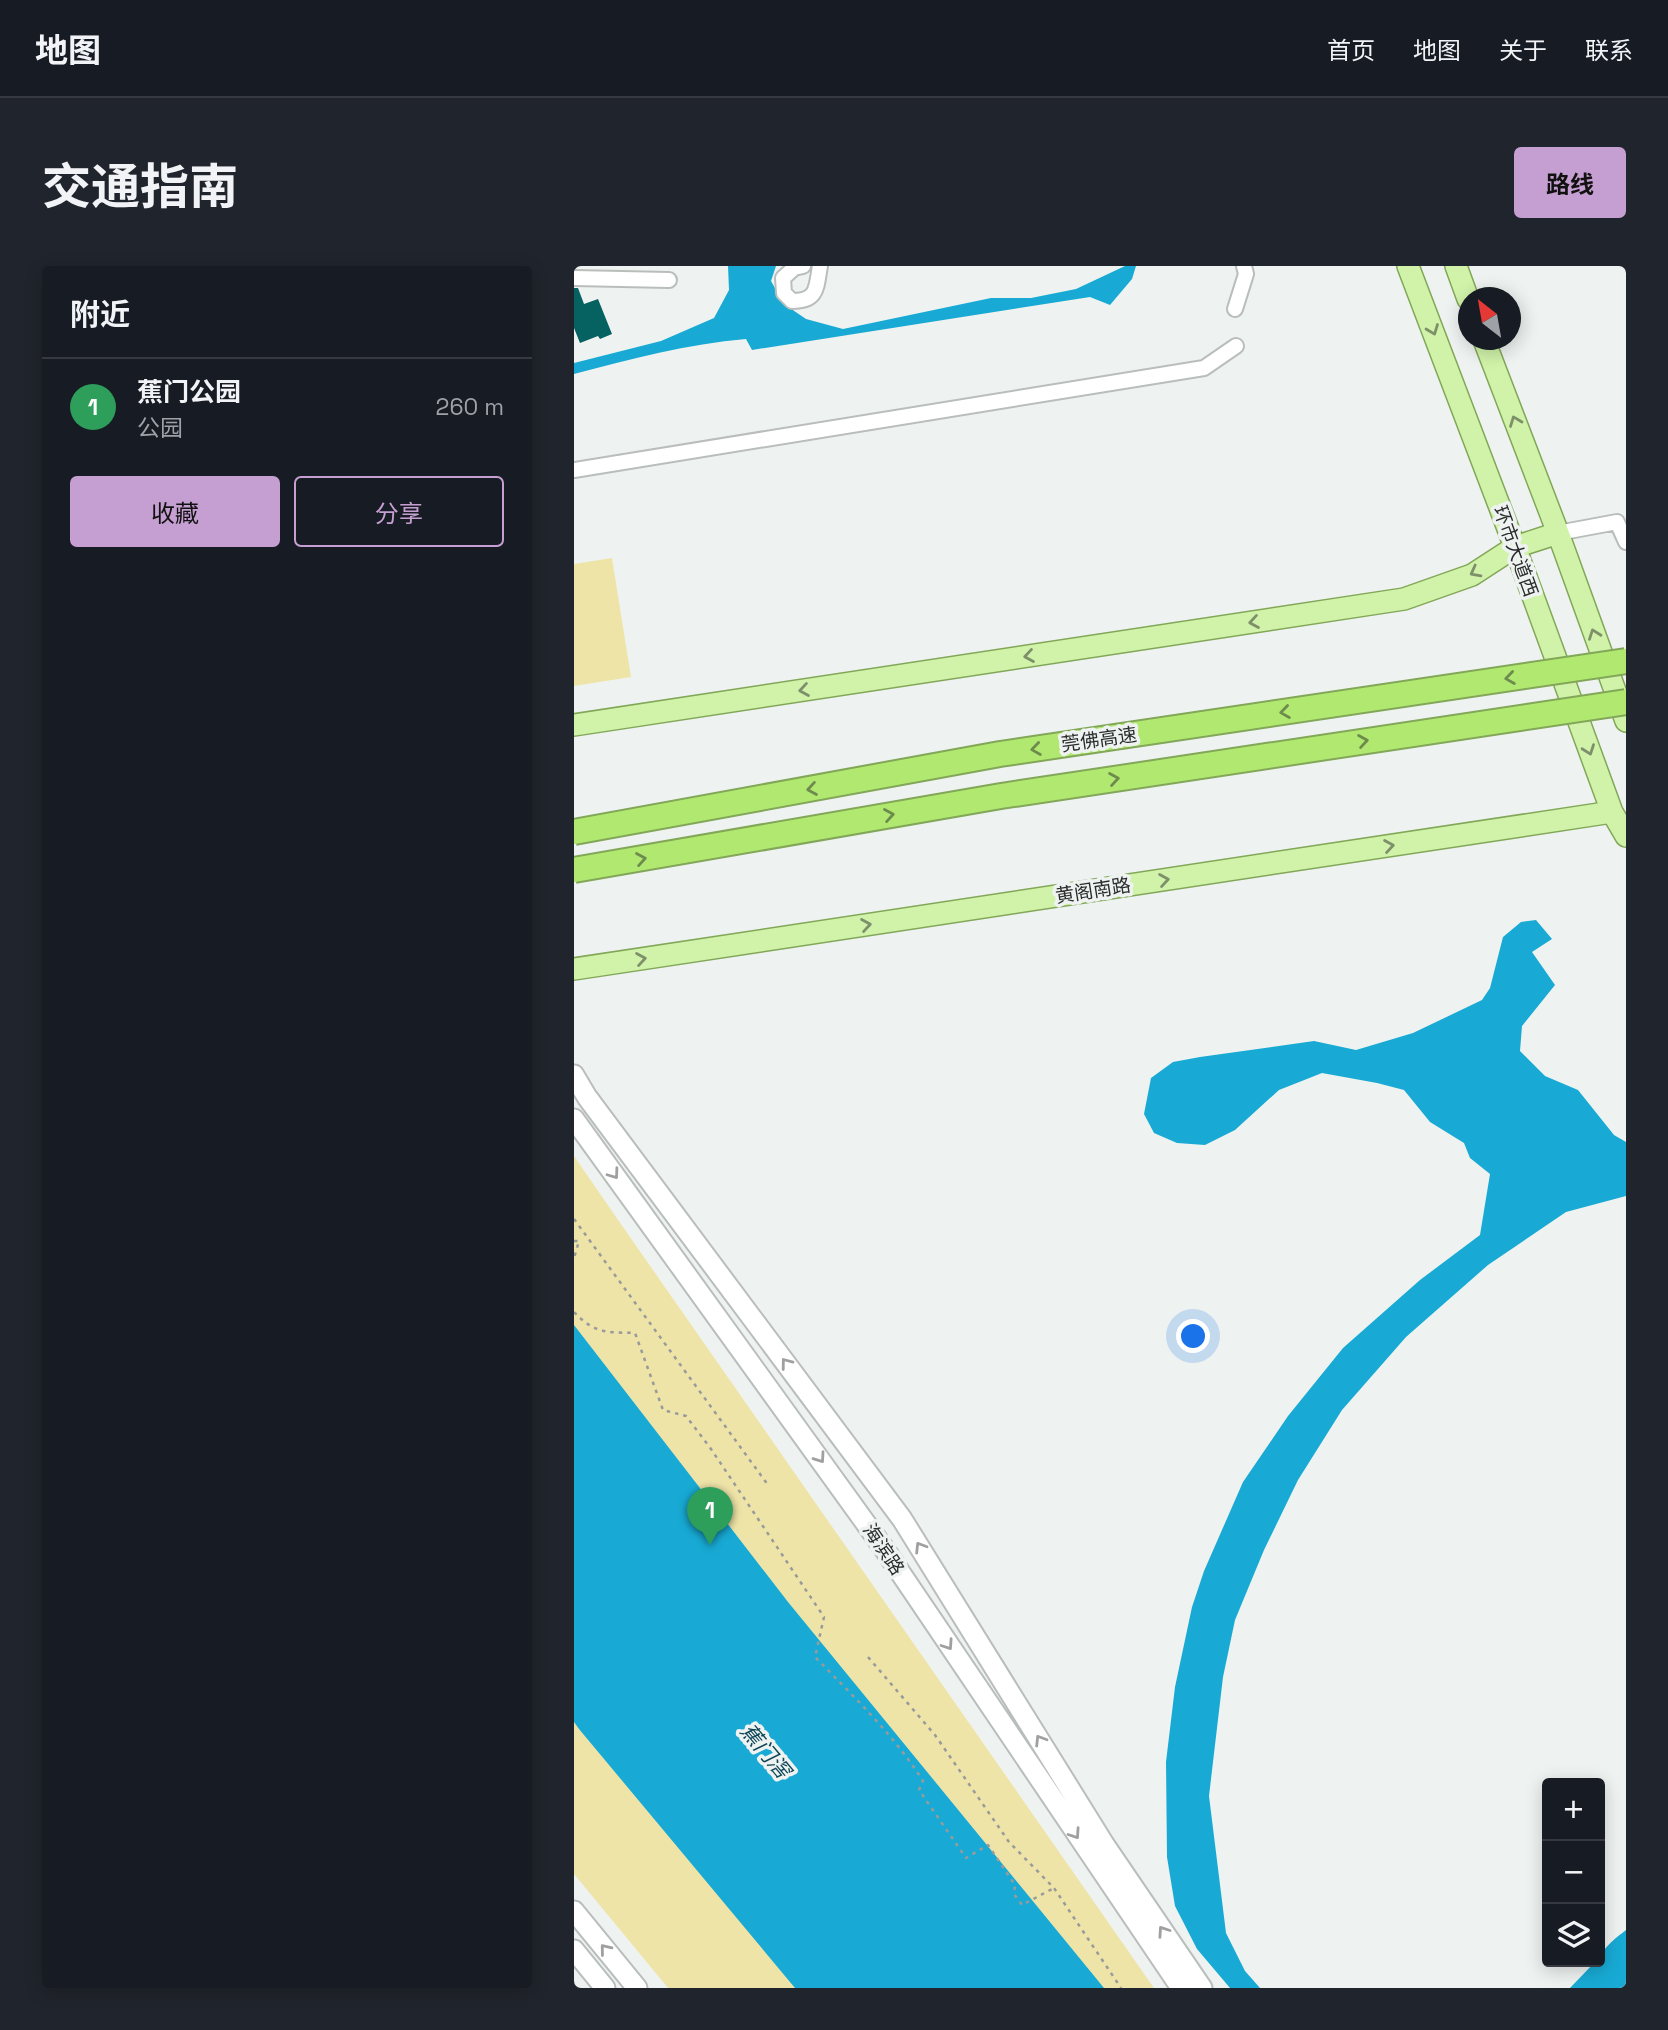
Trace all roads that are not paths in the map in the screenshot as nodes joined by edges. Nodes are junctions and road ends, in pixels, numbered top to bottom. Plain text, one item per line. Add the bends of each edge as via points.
1 (803, 266) edge
2 (820, 266) edge
3 (1244, 266) edge
4 (1408, 266) edge
5 (1456, 266) edge
6 (574, 278) edge
7 (669, 280) dead end
8 (1464, 287) edge
9 (1235, 309) dead end
10 (1236, 346) dead end
11 (1488, 350) edge
12 (574, 470) edge
13 (1622, 521) edge
14 (1558, 533) junction
15 (1626, 542) edge
16 (1515, 547) junction
17 (1626, 661) edge
18 (1626, 702) edge
19 (1626, 721) edge
20 (574, 725) edge
21 (1612, 812) junction
22 (574, 832) edge
23 (1626, 835) edge
24 (574, 870) edge
25 (574, 969) edge
26 (574, 1075) edge
27 (574, 1119) edge
28 (574, 1911) edge
29 (576, 1959) edge
30 (605, 1988) edge
31 (637, 1988) edge
32 (1181, 1988) edge
33 (1202, 1988) edge

1 - 2 street via 783,278 784,293 792,301 812,296
3 - 9 street via 1246,274
4 -> 16 main road, 环市大道西
5 - 8 main road
6 - 7 street
10 - 12 street via 1204,368
14 -> 11 main road
13 - 14 street
13 - 15 street
14 - 16 main road
19 -> 14 main road
16 -> 20 main road via 1472,575 1404,599
16 -> 21 main road, 环市大道西
17 -> 22 highway, 莞佛高速, bridge via 1000,754
24 -> 18 highway, bridge via 1001,796
21 - 23 main road, 环市大道西
25 -> 21 main road, 黄阁南路
33 -> 26 street via 1104,1843 902,1519
27 -> 32 street, 海滨路 via 885,1550
31 -> 28 street
29 - 30 street

